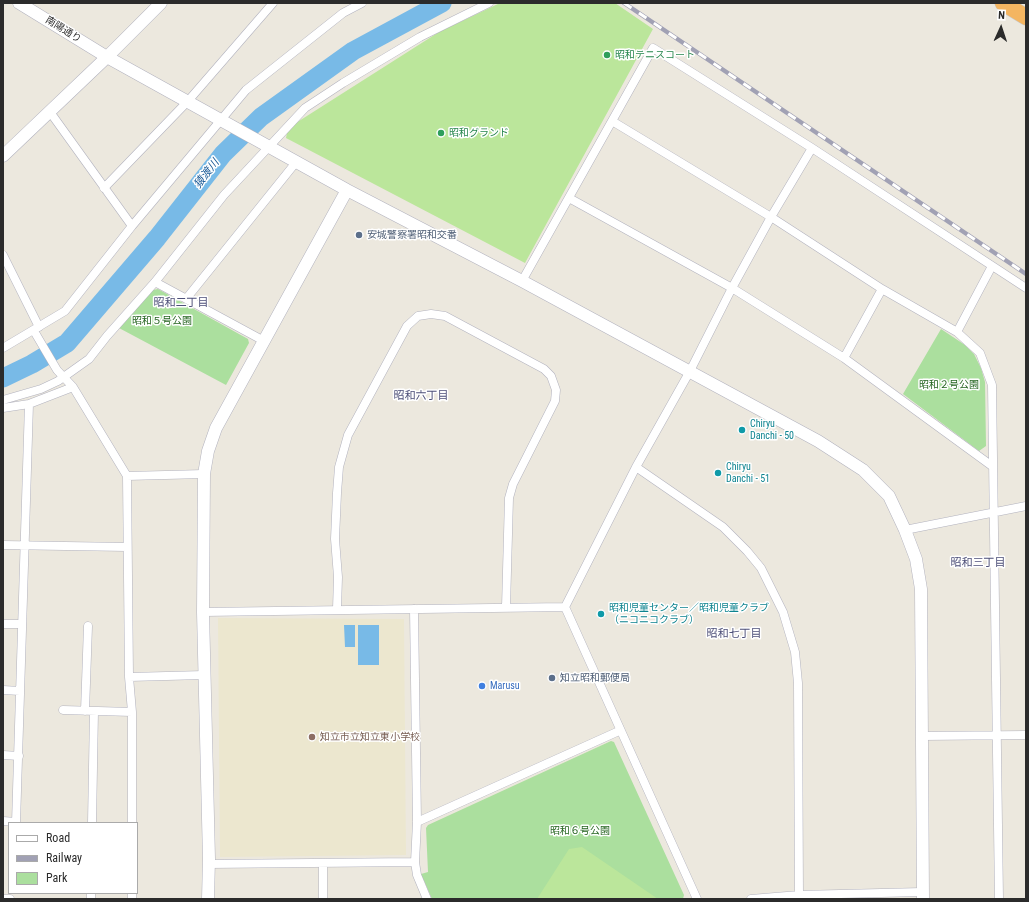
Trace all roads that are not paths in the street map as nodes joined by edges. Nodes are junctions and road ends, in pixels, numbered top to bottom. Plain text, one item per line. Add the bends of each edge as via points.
1 (161, 3) edge
2 (272, 3) edge
3 (362, 3) edge
4 (489, 3) edge
5 (1003, 3) edge
6 (22, 4) edge
7 (1026, 17) edge
8 (107, 57) junction
9 (188, 101) junction
10 (50, 112) junction
11 (223, 121) junction
12 (612, 121) junction
13 (266, 144) junction
14 (812, 148) junction
15 (3, 156) edge
16 (297, 161) junction
17 (104, 188) junction
18 (347, 190) junction
19 (569, 198) junction
20 (771, 217) junction
21 (132, 226) junction
22 (3, 255) edge
23 (992, 266) junction
24 (522, 281) junction
25 (155, 282) junction
26 (732, 288) junction
27 (1026, 288) edge
28 (882, 289) junction
29 (186, 299) junction
30 (36, 329) junction
31 (957, 332) junction
32 (264, 341) junction
33 (3, 348) edge
34 (844, 358) junction
35 (690, 371) junction
36 (65, 378) junction
37 (73, 387) junction
38 (3, 400) edge
39 (29, 404) junction
40 (3, 408) edge
41 (992, 466) junction
42 (636, 468) junction
43 (204, 474) junction
44 (127, 476) junction
45 (1026, 506) edge
46 (993, 512) junction
47 (905, 530) junction
48 (3, 545) edge
49 (25, 546) junction
50 (128, 547) junction
51 (506, 607) junction
52 (564, 607) junction
53 (414, 609) junction
54 (337, 610) junction
55 (203, 612) junction
56 (3, 624) edge
57 (22, 624) junction
58 (88, 626) dead end
59 (204, 675) junction
60 (130, 677) junction
61 (3, 690) edge
62 (20, 691) junction
63 (63, 710) dead end
64 (85, 710) junction
65 (94, 711) junction
66 (132, 712) junction
67 (619, 731) junction
68 (996, 735) junction
69 (1026, 735) edge
70 (922, 736) junction
71 (3, 755) edge
72 (18, 756) junction
73 (3, 821) edge
74 (16, 822) edge
75 (92, 822) edge
76 (132, 822) edge
77 (417, 822) junction
78 (416, 862) junction
79 (208, 864) junction
80 (323, 864) junction
81 (923, 896) edge
82 (799, 897) edge
83 (3, 899) edge
84 (12, 899) edge
85 (208, 899) edge
86 (323, 899) edge
87 (427, 899) edge
88 (697, 899) edge
89 (751, 899) edge
90 (999, 899) edge

1 - 8 street
2 - 9 street
3 - 11 street via 337,18 246,90
4 - 13 street via 420,37 343,83 305,108
5 - 7 highway
6 - 8 street, 南陽通り
8 - 9 street, 南陽通り
8 - 10 street
9 - 11 street, 南陽通り
9 - 17 street
10 - 15 street
10 - 17 street
11 - 13 street, 南陽通り
11 - 21 street
12 - 14 street via 653,48
12 - 19 street
12 - 20 street
13 - 16 street, 南陽通り
13 - 25 street
14 - 20 street
14 - 23 street
16 - 18 street, 南陽通り
16 - 29 street
17 - 21 street
18 - 24 street, 南陽通り
18 - 32 street
19 - 24 street
19 - 26 street
20 - 26 street
20 - 28 street
21 - 30 street via 65,311
22 - 30 street
23 - 27 street
23 - 31 street
24 - 35 street, 南陽通り
25 - 29 street
25 - 36 street via 89,359
26 - 34 street
26 - 35 street
28 - 31 street
28 - 34 street
29 - 32 street
30 - 33 street
30 - 36 street via 57,370
31 - 41 street via 980,353 992,385
32 - 43 street via 216,428
34 - 41 street
35 - 42 street
35 - 47 street, 南陽通り via 818,440 863,470 889,496
36 - 37 street
36 - 38 street via 41,389
37 - 39 street
37 - 44 street
39 - 40 street
39 - 49 street
41 - 46 street
42 - 52 street
42 - 82 street via 723,528 742,546 761,568 783,612 795,652 798,683
43 - 44 street
43 - 55 street
44 - 50 street
45 - 46 street
46 - 47 street
46 - 68 street
47 - 70 street, 南陽通り via 916,559 921,589
48 - 49 street
49 - 50 street
49 - 57 street
50 - 60 street
51 - 52 street
51 - 53 street
51 - 54 street via 509,498 513,484 555,401 556,390 551,376 544,369 445,316 430,314 418,316 407,326 348,435 339,467 337,492
52 - 67 street
53 - 54 street
53 - 77 street
54 - 55 street
55 - 59 street
56 - 57 street
57 - 62 street
58 - 64 street
59 - 60 street
59 - 79 street
60 - 66 street
61 - 62 street
62 - 72 street
63 - 64 street
64 - 65 street
65 - 66 street
65 - 75 street
66 - 76 street
67 - 77 street
67 - 88 street
68 - 69 street
68 - 70 street
68 - 90 street
70 - 81 street, 南陽通り
71 - 72 street
72 - 74 street
73 - 74 street
77 - 78 street
78 - 80 street
78 - 87 street via 417,875
79 - 80 street
79 - 85 street
80 - 86 street
81 - 82 street
82 - 89 street
83 - 84 street

